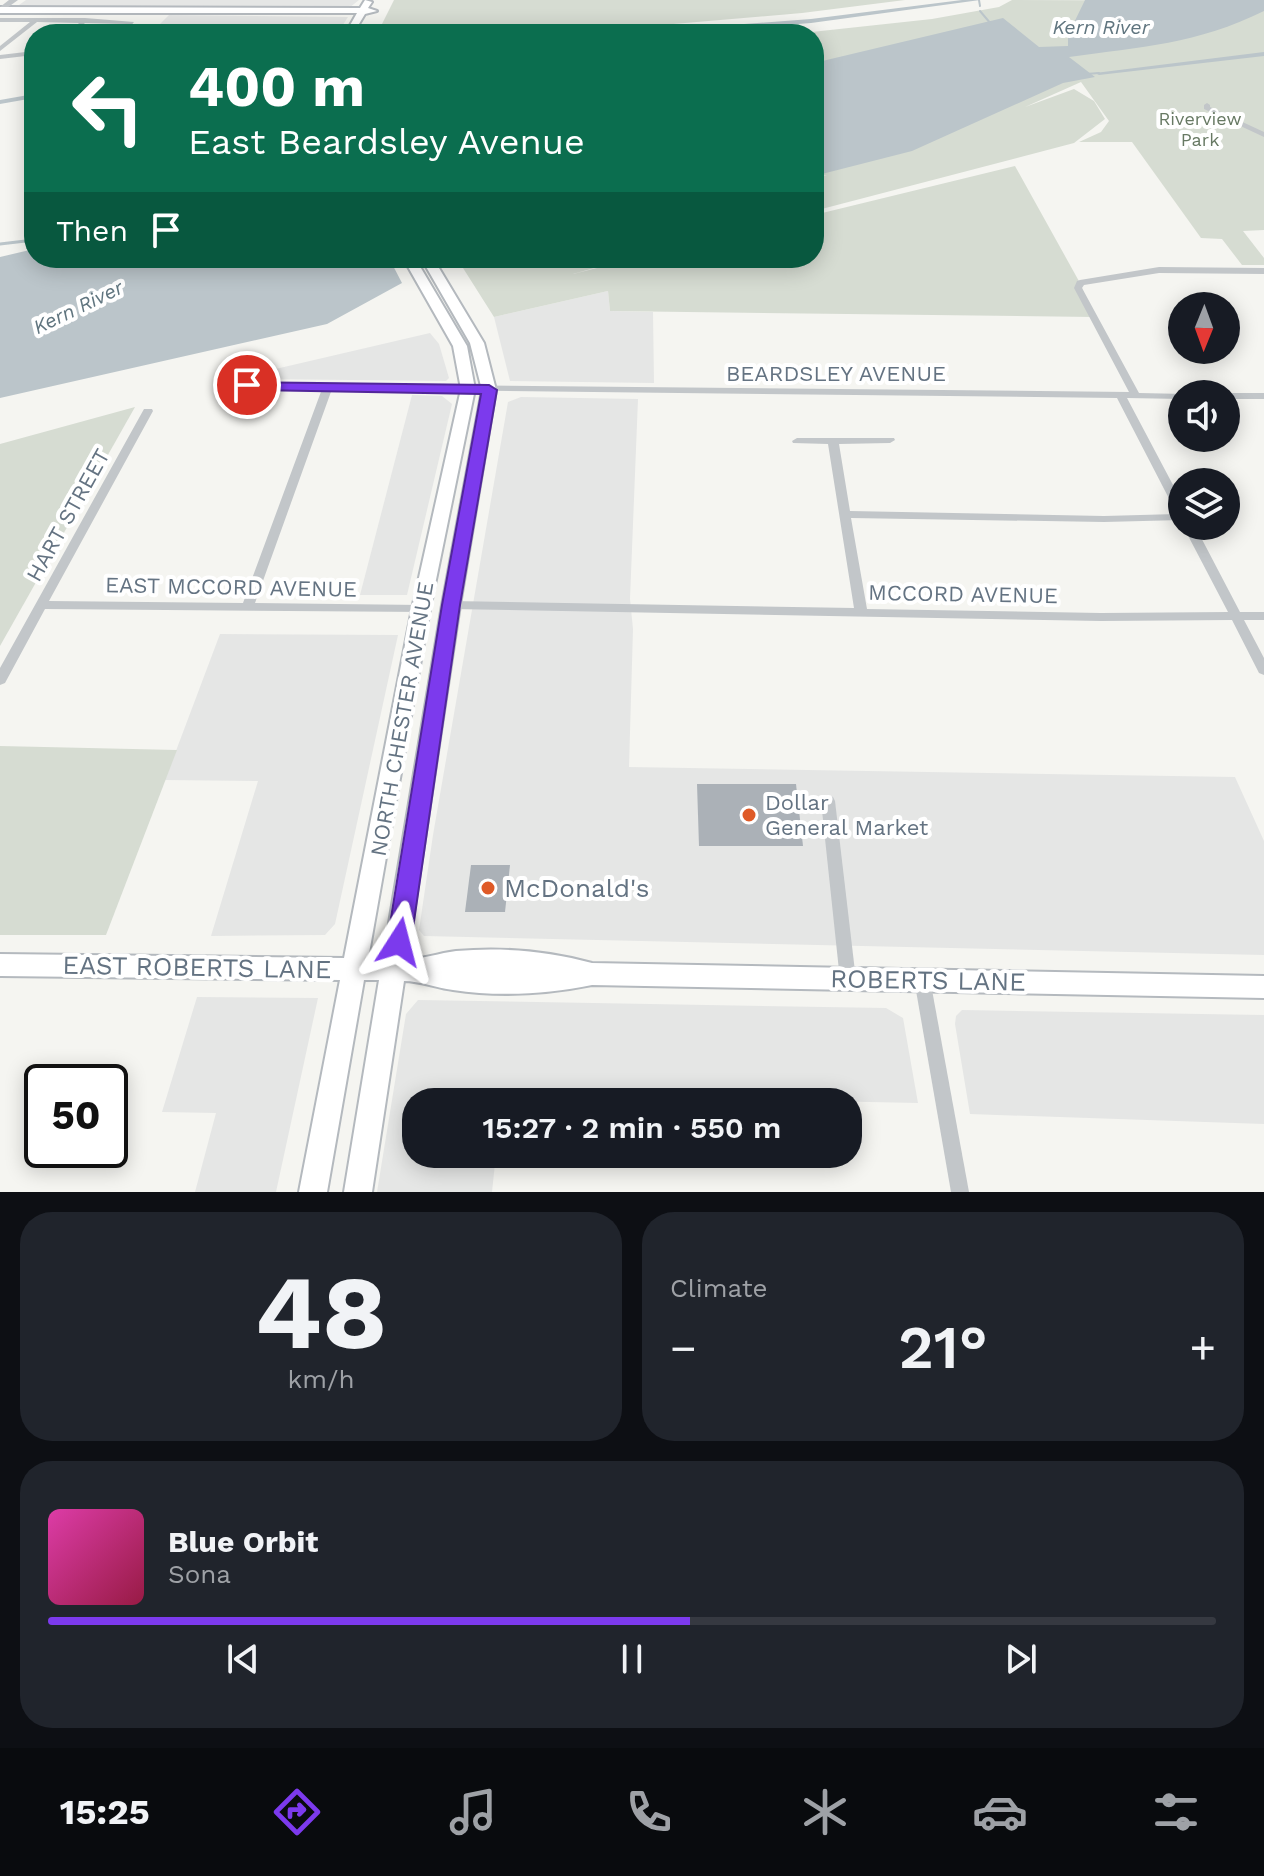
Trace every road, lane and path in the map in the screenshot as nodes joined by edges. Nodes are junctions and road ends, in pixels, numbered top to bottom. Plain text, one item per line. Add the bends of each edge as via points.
1 (14, 0) edge
2 (369, 0) edge
3 (380, 0) edge
4 (362, 11) junction
5 (373, 11) junction
6 (0, 13) edge
7 (36, 20) junction
8 (85, 20) junction
9 (31, 24) edge
10 (81, 24) edge
11 (129, 24) edge
12 (358, 24) edge
13 (362, 24) edge
14 (24, 30) edge
15 (0, 49) edge
16 (24, 54) edge
17 (0, 57) edge
18 (1207, 105) dead end
19 (1264, 135) edge
20 (415, 268) edge
21 (433, 268) edge
22 (1264, 271) edge
23 (247, 385) dead end
24 (328, 386) junction
25 (468, 389) junction
26 (489, 390) junction
27 (1121, 396) junction
28 (1136, 396) junction
29 (1168, 396) edge
30 (1240, 396) edge
31 (1264, 396) edge
32 (148, 411) dead end
33 (833, 440) junction
34 (890, 440) dead end
35 (797, 441) dead end
36 (1168, 488) edge
37 (844, 514) junction
38 (1168, 516) edge
39 (1196, 540) edge
40 (430, 564) junction
41 (41, 605) junction
42 (451, 605) junction
43 (248, 606) junction
44 (421, 609) junction
45 (861, 611) junction
46 (1235, 615) junction
47 (1264, 616) edge
48 (446, 639) junction
49 (1264, 670) edge
50 (0, 680) edge
51 (828, 801) dead end
52 (0, 965) edge
53 (355, 969) junction
54 (404, 970) junction
55 (922, 979) junction
56 (848, 980) junction
57 (1264, 987) edge
58 (313, 1192) edge
59 (358, 1192) edge
60 (960, 1192) edge

1 - 6 street
2 - 4 main road
3 - 5 main road
4 - 5 main road
4 - 6 main road
4 - 12 main road
5 - 13 main road
6 - 7 street
7 - 8 street
7 - 9 street
8 - 10 street
8 - 11 street
14 - 15 street
16 - 17 street
18 - 19 street
20 - 25 main road, NORTH CHESTER AVENUE via 460,346
21 - 26 main road, NORTH CHESTER AVENUE via 477,343
22 - 28 street via 1159,270 1080,283 1078,288
23 - 24 street, BEARDSLEY AVENUE
24 - 25 street, BEARDSLEY AVENUE
24 - 43 street
25 - 26 street, BEARDSLEY AVENUE
25 - 40 main road, NORTH CHESTER AVENUE
26 - 27 street, BEARDSLEY AVENUE
26 - 42 main road, NORTH CHESTER AVENUE
27 - 28 street, BEARDSLEY AVENUE
27 - 36 street
28 - 29 street, BEARDSLEY AVENUE
30 - 31 street
32 - 41 street, HART STREET
33 - 34 street
33 - 35 street
33 - 37 street
37 - 38 street
37 - 45 street
39 - 46 street
40 - 42 main road via 438,590
40 - 44 main road, NORTH CHESTER AVENUE
41 - 43 street, EAST MCCORD AVENUE
41 - 50 street, HART STREET
42 - 45 street, MCCORD AVENUE
42 - 48 main road, NORTH CHESTER AVENUE
43 - 44 street, EAST MCCORD AVENUE
44 - 48 main road via 434,612
44 - 53 main road, NORTH CHESTER AVENUE
45 - 46 street, MCCORD AVENUE
46 - 47 street, MCCORD AVENUE
46 - 49 street
48 - 54 main road, NORTH CHESTER AVENUE
51 - 56 street
52 - 53 main road, EAST ROBERTS LANE
53 - 54 main road, EAST ROBERTS LANE
53 - 58 main road, NORTH CHESTER AVENUE
54 - 56 main road, ROBERTS LANE via 450,980 563,982 592,974
54 - 59 main road, NORTH CHESTER AVENUE
55 - 56 main road, ROBERTS LANE
55 - 57 main road, ROBERTS LANE
55 - 60 street

